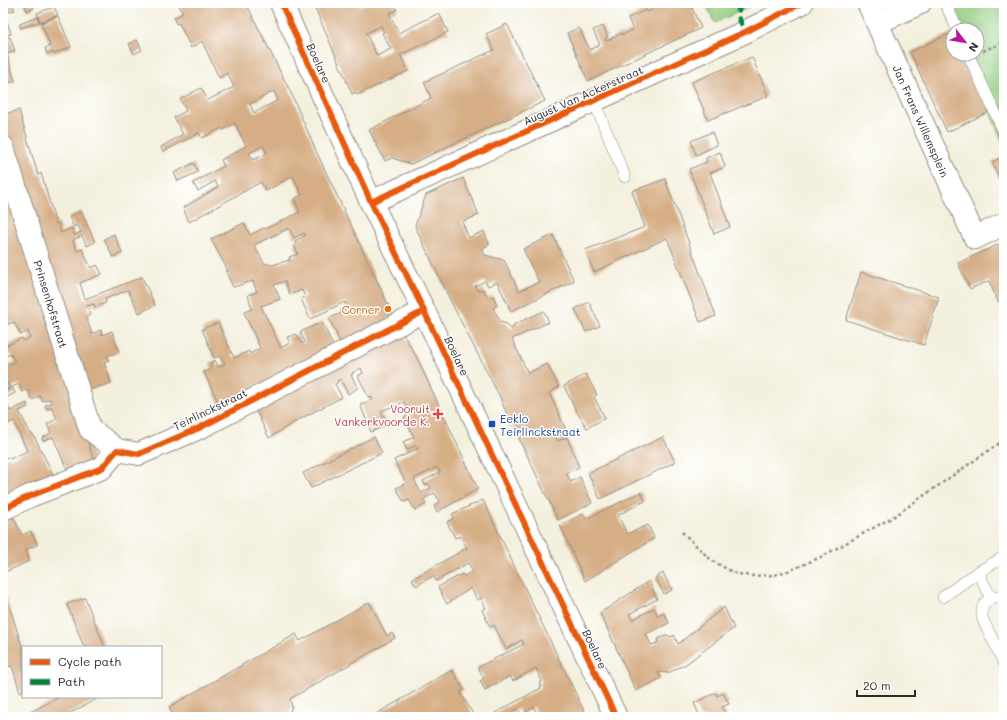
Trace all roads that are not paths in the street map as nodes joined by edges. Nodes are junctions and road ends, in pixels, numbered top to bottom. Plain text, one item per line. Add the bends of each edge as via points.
1 (281, 3) edge
2 (802, 3) edge
3 (868, 3) edge
4 (920, 3) edge
5 (945, 3) edge
6 (954, 22) edge
7 (877, 23) junction
8 (972, 62) edge
9 (594, 101) junction
10 (1004, 132) edge
11 (3, 147) edge
12 (625, 176) dead end
13 (371, 202) junction
14 (1004, 224) edge
15 (424, 311) junction
16 (117, 450) junction
17 (3, 509) edge
18 (1004, 557) edge
19 (978, 572) junction
20 (943, 597) dead end
21 (1004, 597) edge
22 (991, 598) junction
23 (1004, 663) edge
24 (616, 717) edge

1 - 13 street, Boelare
2 - 9 street, August Van Ackerstraat via 746,32
3 - 7 street, Jan Frans Willemsplein
4 - 7 street
5 - 6 lane
7 - 14 street, Jan Frans Willemsplein via 975,238
8 - 10 lane
9 - 12 lane
9 - 13 street, August Van Ackerstraat
11 - 16 street, Prinsenhofstraat via 90,429
13 - 15 street, Boelare
15 - 16 street, Teirlinckstraat via 199,428 139,454
15 - 24 street, Boelare
16 - 17 street via 102,468
18 - 19 lane
19 - 20 lane
19 - 22 lane
21 - 22 lane
22 - 23 lane via 982,607 981,614

